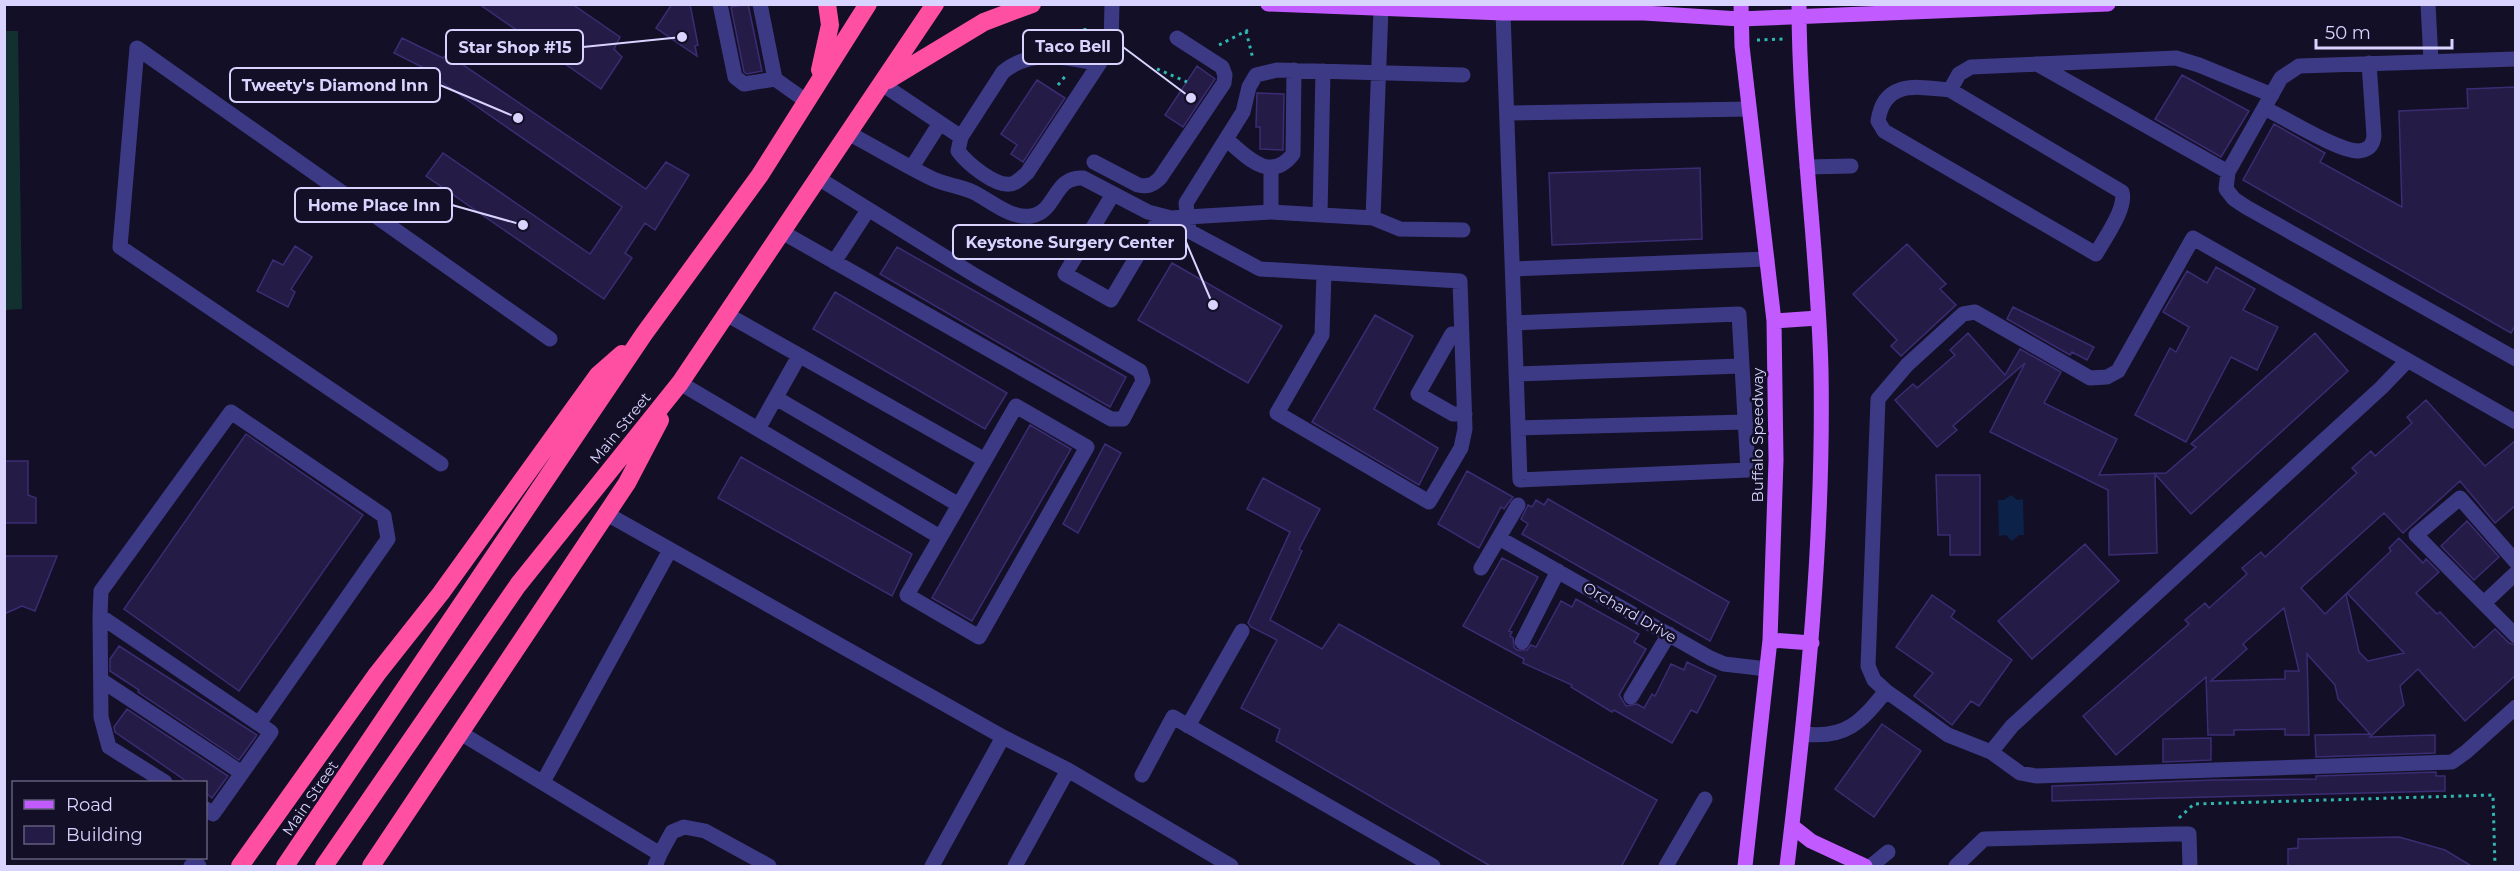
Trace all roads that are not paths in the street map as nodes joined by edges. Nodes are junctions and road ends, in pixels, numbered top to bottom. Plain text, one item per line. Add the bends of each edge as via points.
1 (720, 4) edge
2 (760, 4) edge
3 (827, 4) edge
4 (868, 4) edge
5 (935, 4) edge
6 (1032, 4) edge
7 (1112, 4) edge
8 (1268, 4) edge
9 (1662, 4) edge
10 (1887, 4) edge
11 (2108, 4) edge
12 (2428, 4) edge
13 (1381, 9) junction
14 (1799, 11) edge
15 (1740, 12) edge
16 (1503, 13) junction
17 (1644, 13) junction
18 (1909, 14) junction
19 (1177, 38) dead end
20 (2516, 59) edge
21 (2431, 61) junction
22 (2369, 63) junction
23 (1099, 64) junction
24 (2036, 64) junction
25 (1294, 70) junction
26 (1323, 71) junction
27 (1378, 72) junction
28 (1463, 75) dead end
29 (775, 79) junction
30 (817, 83) junction
31 (882, 84) junction
32 (1950, 90) junction
33 (806, 101) junction
34 (2268, 101) junction
35 (1749, 109) junction
36 (1507, 113) junction
37 (940, 123) junction
38 (848, 133) junction
39 (961, 137) junction
40 (1226, 139) junction
41 (1094, 162) dead end
42 (1851, 166) dead end
43 (912, 167) junction
44 (1271, 167) junction
45 (1807, 167) junction
46 (2228, 172) junction
47 (818, 178) junction
48 (1113, 194) junction
49 (868, 210) junction
50 (1271, 212) junction
51 (1320, 215) junction
52 (1161, 216) junction
53 (1186, 217) junction
54 (1373, 218) junction
55 (1463, 230) dead end
56 (782, 232) junction
57 (1767, 259) junction
58 (834, 262) junction
59 (1513, 269) junction
60 (1324, 273) junction
61 (726, 314) junction
62 (1818, 318) junction
63 (1774, 321) junction
64 (1514, 323) junction
65 (644, 334) junction
66 (1462, 334) junction
67 (550, 339) dead end
68 (800, 356) junction
69 (2516, 359) edge
70 (2407, 361) junction
71 (1742, 366) junction
72 (1516, 374) junction
73 (680, 383) junction
74 (776, 398) junction
75 (1465, 414) junction
76 (1746, 422) junction
77 (2516, 422) edge
78 (1518, 428) junction
79 (758, 429) junction
80 (985, 460) junction
81 (441, 464) dead end
82 (959, 505) junction
83 (1518, 505) dead end
84 (607, 514) junction
85 (940, 537) junction
86 (1499, 538) junction
87 (670, 550) junction
88 (2516, 562) edge
89 (1481, 568) dead end
90 (1558, 571) junction
91 (2516, 573) edge
92 (2484, 603) junction
93 (100, 616) junction
94 (1242, 632) dead end
95 (1669, 634) junction
96 (2516, 636) edge
97 (1770, 640) junction
98 (1522, 642) dead end
99 (1812, 643) junction
100 (1767, 669) junction
101 (101, 680) junction
102 (1886, 692) junction
103 (1631, 697) dead end
104 (2516, 707) edge
105 (260, 722) junction
106 (1188, 726) junction
107 (459, 732) junction
108 (1804, 734) junction
109 (1003, 737) junction
110 (1991, 752) junction
111 (1068, 770) junction
112 (242, 773) junction
113 (1142, 775) dead end
114 (162, 781) edge
115 (543, 782) junction
116 (1705, 799) dead end
117 (207, 810) edge
118 (1792, 826) junction
119 (1888, 852) dead end
120 (658, 860) edge
121 (191, 867) edge
122 (199, 867) edge
123 (240, 867) edge
124 (285, 867) edge
125 (324, 867) edge
126 (371, 867) edge
127 (769, 867) edge
128 (932, 867) edge
129 (1016, 867) edge
130 (1231, 867) edge
131 (1433, 867) edge
132 (1666, 867) edge
133 (1745, 867) edge
134 (1787, 867) edge
135 (1865, 867) edge
136 (1871, 867) edge
137 (1956, 867) edge
138 (2190, 867) edge

1 - 29 street via 735,77 744,84
2 - 29 street
3 - 30 highway via 830,25
4 - 30 highway, Main Street
5 - 31 highway, Main Street
6 - 31 highway via 984,22
7 - 23 street via 1111,45
8 - 13 main road
9 - 17 main road
10 - 18 main road
11 - 18 main road
12 - 21 street
13 - 16 main road
13 - 27 street
14 - 15 main road
14 - 18 main road
14 - 45 main road
15 - 17 main road
15 - 35 main road, Buffalo Speedway
16 - 17 main road
16 - 36 street
19 - 41 street via 1222,67 1224,83 1154,184 1138,185
20 - 21 street
21 - 22 street
22 - 34 street via 2299,66 2281,78
22 - 34 street via 2374,136 2367,149 2343,148
23 - 39 street via 1041,55 1011,65
23 - 39 street via 1019,181 1001,184 975,168 958,151
24 - 32 street via 1971,67 1959,74
24 - 34 street via 2176,58 2199,65
24 - 46 street
25 - 26 street
25 - 40 street via 1256,75 1243,111
25 - 44 street via 1293,154 1287,162
26 - 27 street
26 - 51 street
27 - 28 street
27 - 54 street
29 - 33 street
30 - 33 highway, Main Street
31 - 37 street
31 - 38 highway, Main Street
32 - 32 street via 2122,192 2121,210 2096,254 1884,131 1878,122 1880,109 1892,92 1904,88
33 - 65 highway, Main Street via 760,175
34 - 46 street
35 - 36 street
35 - 57 main road, Buffalo Speedway
36 - 59 street
37 - 39 street
37 - 43 street
38 - 43 street
38 - 47 highway, Main Street
40 - 44 street via 1253,162
40 - 53 street via 1186,203
42 - 45 street
43 - 48 street via 1024,216 1035,215 1047,207 1063,184 1073,178 1083,178
44 - 50 street
45 - 62 main road
46 - 69 street via 2226,189 2246,207
47 - 49 street
47 - 56 highway, Main Street
48 - 52 street
48 - 52 street via 1065,274 1111,300
49 - 58 street
49 - 58 street via 1140,371 1143,381 1123,419 1111,419
50 - 51 street
50 - 53 street
51 - 54 street
52 - 53 street
53 - 60 street via 1189,231 1260,269
54 - 55 street via 1400,228
56 - 58 street
56 - 61 highway, Main Street
57 - 59 street
57 - 63 main road, Buffalo Speedway
59 - 64 street
60 - 66 street via 1460,281
60 - 75 street via 1322,335 1277,413 1429,502 1461,448
61 - 68 street
61 - 73 highway, Main Street
62 - 63 main road
62 - 99 main road via 1821,489
63 - 97 main road, Buffalo Speedway via 1776,460
64 - 71 street via 1738,314
64 - 72 street
65 - 123 highway via 598,375
65 - 124 highway, Main Street
66 - 75 street
66 - 75 street via 1452,334 1418,394 1453,414
67 - 81 street via 136,48 120,247
68 - 74 street
68 - 80 street
70 - 77 street
70 - 102 street via 2193,238 2118,371 2107,378 2090,378 1975,312 1963,314 1907,365 1878,399 1868,666 1874,680
70 - 110 street via 2012,726
71 - 72 street
71 - 76 street
72 - 78 street
73 - 79 street
73 - 84 highway
73 - 125 highway, Main Street via 518,585
74 - 79 street
74 - 82 street
76 - 78 street
76 - 78 street via 1748,470 1520,480
79 - 85 street
80 - 82 street
80 - 85 street via 1016,406 1087,447 979,637 907,595
82 - 85 street
83 - 86 street
84 - 87 street
84 - 107 highway
86 - 89 street
86 - 90 street, Orchard Drive
87 - 109 street
87 - 115 street
88 - 92 street via 2460,498 2416,535
90 - 95 street, Orchard Drive
90 - 98 street
91 - 92 street
92 - 96 street
93 - 101 street
93 - 105 street
93 - 105 street via 101,591 231,412 384,516 388,538
94 - 106 street
95 - 100 street, Orchard Drive via 1724,664
95 - 103 street
97 - 99 main road
97 - 100 main road, Buffalo Speedway
99 - 108 main road
100 - 133 main road, Buffalo Speedway
101 - 112 street
101 - 114 street via 101,717 109,747
102 - 108 street via 1863,720 1849,728 1821,736
102 - 110 street via 1948,735
104 - 110 street via 2452,762 2036,776 2020,772
105 - 112 street via 271,732
106 - 113 street via 1173,717
106 - 131 street
107 - 115 street
107 - 126 highway
108 - 118 main road
109 - 111 street
109 - 128 street
111 - 129 street
111 - 130 street
112 - 117 street via 213,814
115 - 120 street
116 - 132 street
118 - 134 main road
118 - 135 main road via 1811,841
119 - 136 street
120 - 127 street via 672,832 684,826 705,831
121 - 122 street
137 - 138 street via 1984,839 2174,834 2189,834

